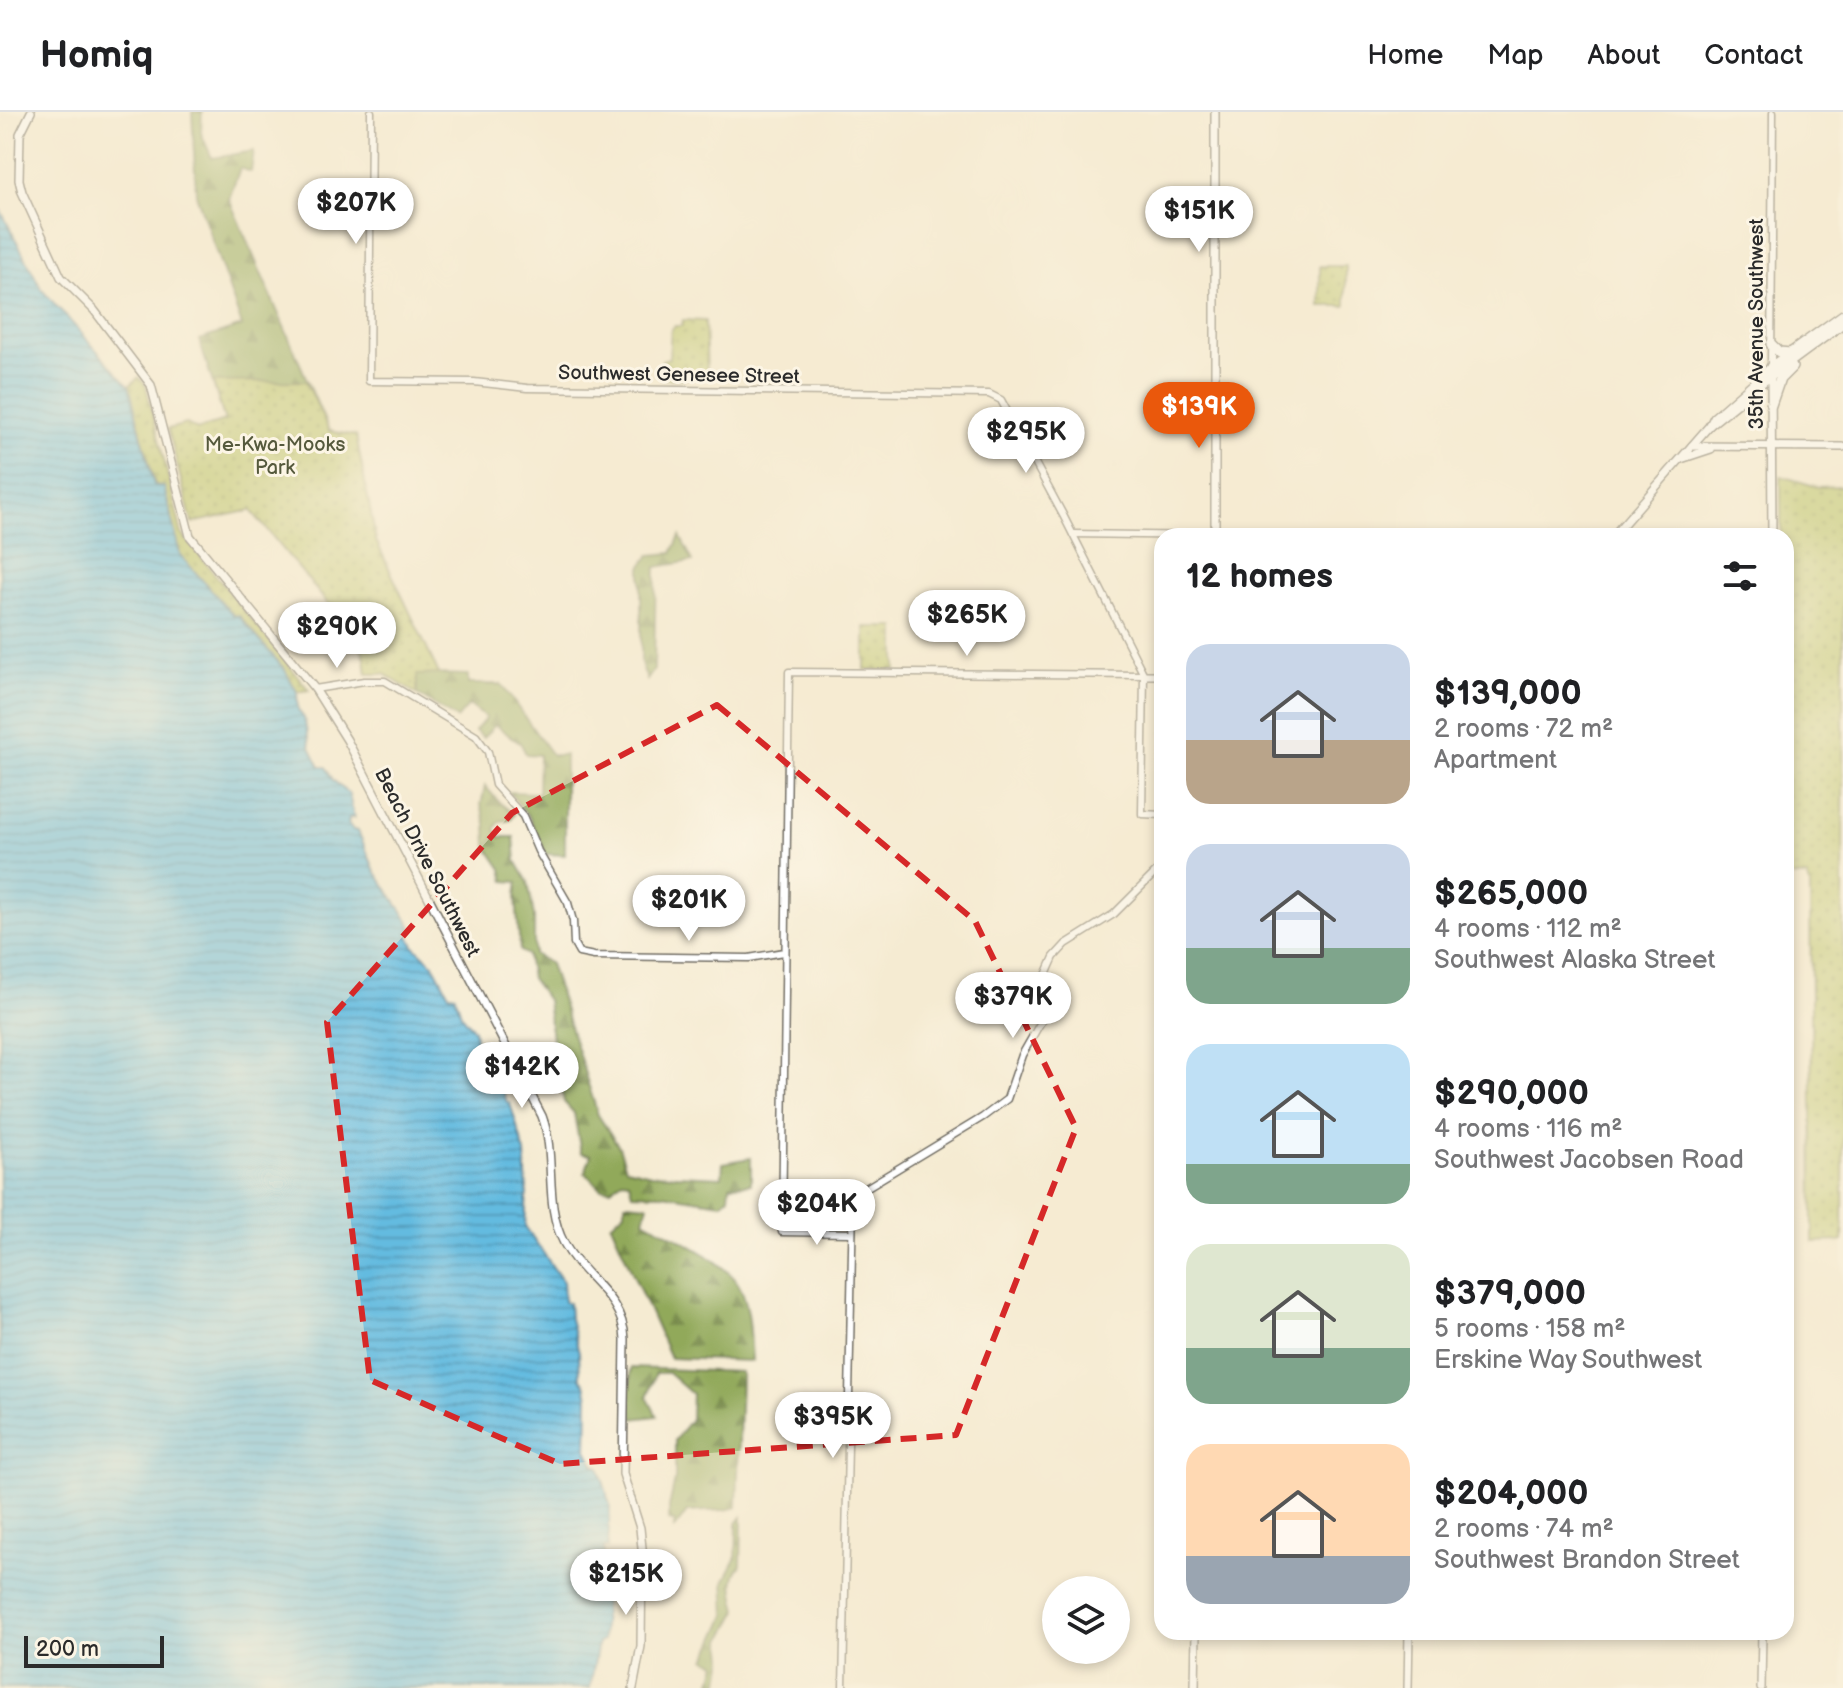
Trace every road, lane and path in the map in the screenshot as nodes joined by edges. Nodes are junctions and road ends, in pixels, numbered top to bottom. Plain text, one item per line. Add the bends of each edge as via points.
1 (31, 112) edge
2 (371, 112) edge
3 (1215, 112) edge
4 (1773, 112) edge
5 (1843, 315) edge
6 (1843, 323) edge
7 (1819, 341) junction
8 (1771, 344) junction
9 (1791, 353) junction
10 (1771, 372) junction
11 (1771, 405) junction
12 (1710, 425) junction
13 (1692, 446) junction
14 (1721, 446) junction
15 (1772, 447) junction
16 (1843, 447) edge
17 (1705, 448) junction
18 (1679, 459) junction
19 (1215, 528) edge
20 (1620, 528) edge
21 (1772, 528) edge
22 (1073, 534) junction
23 (1154, 535) edge
24 (1144, 675) junction
25 (1154, 675) edge
26 (315, 689) junction
27 (1154, 815) edge
28 (1154, 874) edge
29 (784, 952) junction
30 (852, 1233) junction
31 (1196, 1640) edge
32 (1409, 1640) edge
33 (1762, 1640) edge
34 (633, 1688) edge
35 (843, 1688) edge
36 (1195, 1688) edge
37 (1408, 1688) edge
38 (1761, 1688) edge

1 - 26 main road, Beach Drive Southwest via 20,134 19,183 57,270 151,385 190,536
2 - 22 street, Southwest Genesee Street via 369,381 989,394 1006,406
3 - 19 main road
4 - 8 street, 35th Avenue Southwest
5 - 9 highway
6 - 7 highway
7 - 10 highway
7 - 11 highway via 1780,379
8 - 9 highway via 1779,352
8 - 10 street, 35th Avenue Southwest
9 - 10 highway
10 - 11 main road, 35th Avenue Southwest
10 - 12 main road
11 - 15 main road, 35th Avenue Southwest
12 - 13 main road
12 - 14 main road via 1708,438
13 - 17 main road
13 - 18 main road
14 - 15 main road
14 - 17 main road
15 - 16 main road
15 - 21 main road, 35th Avenue Southwest
17 - 18 main road
18 - 20 main road
22 - 23 street
22 - 24 street
24 - 25 main road
24 - 27 street via 1142,814
24 - 29 street via 789,672
26 - 29 street via 385,681 476,736 488,752 495,785 526,821 568,903 576,951 583,955 749,958
26 - 34 main road, Beach Drive Southwest via 378,798 542,1116 553,1208 563,1242 623,1320 623,1474 642,1548 641,1646
28 - 30 street via 1114,914 1054,957 1046,975 1042,1020 1022,1055 1007,1099 861,1191 853,1202
29 - 30 street via 782,1232
30 - 35 street
31 - 36 main road
32 - 37 main road
33 - 38 main road

